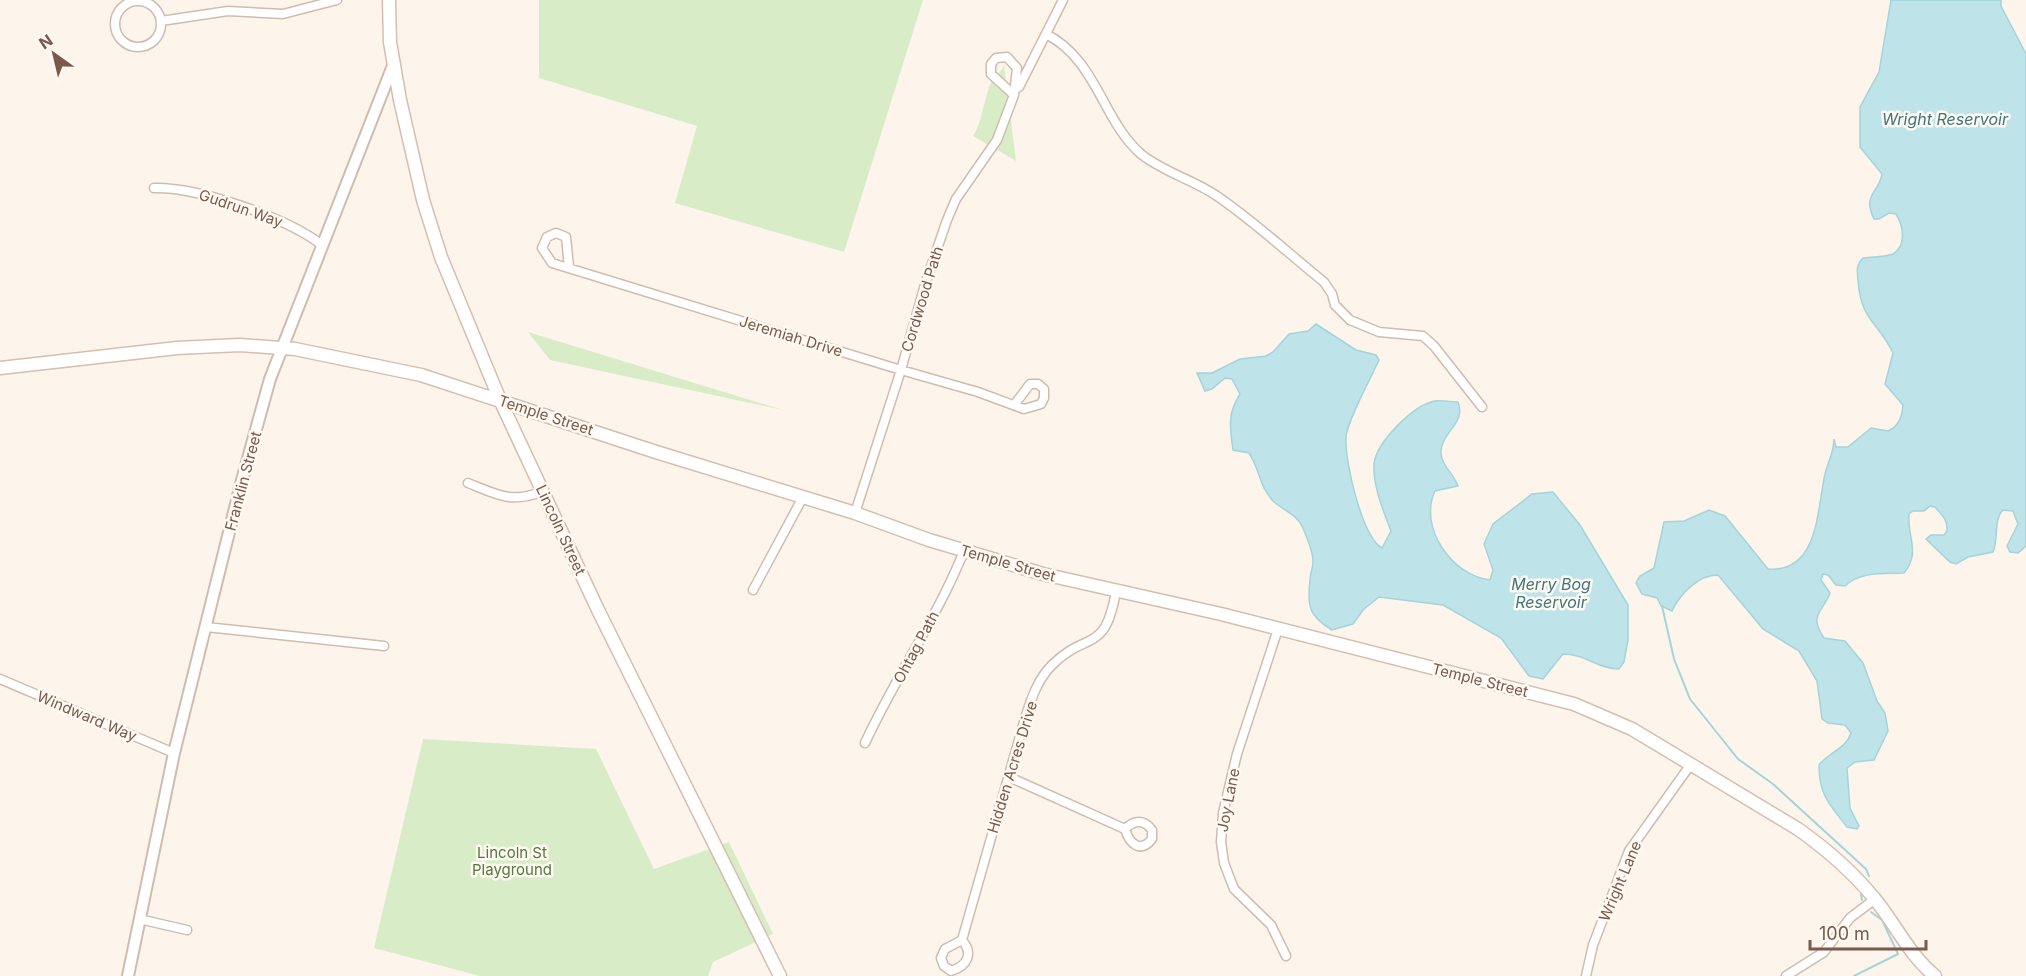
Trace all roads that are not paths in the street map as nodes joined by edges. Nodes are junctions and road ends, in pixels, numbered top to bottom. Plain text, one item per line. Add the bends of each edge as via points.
1 (337, 0) edge
2 (389, 0) edge
3 (1063, 0) edge
4 (161, 21) junction
5 (1046, 34) junction
6 (394, 63) junction
7 (1014, 95) junction
8 (154, 188) dead end
9 (322, 245) junction
10 (569, 267) dead end
11 (282, 348) junction
12 (0, 368) edge
13 (901, 370) junction
14 (500, 400) junction
15 (1015, 404) dead end
16 (1482, 407) dead end
17 (468, 483) dead end
18 (543, 491) junction
19 (803, 497) junction
20 (855, 513) junction
21 (964, 551) junction
22 (753, 590) dead end
23 (1116, 591) junction
24 (206, 627) junction
25 (1278, 629) junction
26 (384, 646) dead end
27 (0, 679) edge
28 (865, 744) dead end
29 (174, 753) junction
30 (1691, 764) junction
31 (1009, 777) junction
32 (1125, 829) dead end
33 (1875, 899) junction
34 (139, 919) junction
35 (187, 930) dead end
36 (962, 940) dead end
37 (1287, 956) dead end
38 (128, 976) edge
39 (780, 976) edge
40 (1586, 976) edge
41 (1786, 976) edge
42 (1935, 976) edge

1 - 4 street via 283,14 228,11
2 - 6 main road, Franklin Street
3 - 5 street
4 - 4 street via 158,36 142,48 124,43 115,29 119,10 136,1 154,8
5 - 7 street
5 - 16 street via 1064,44 1082,65 1128,139 1142,154 1217,196 1324,282 1335,305 1350,320 1379,332 1423,336
6 - 9 street, Franklin Street
6 - 14 main road, Lincoln Street via 412,158 432,232
7 - 7 street, Cordwood Path via 991,74 995,58 1006,57 1017,68
7 - 13 street, Cordwood Path via 997,140 956,199 947,220
8 - 9 street, Gudrun Way via 186,190 238,206 296,228
9 - 11 street, Franklin Street
10 - 13 street, Jeremiah Drive
11 - 12 main road, Temple Street via 194,346
11 - 14 main road, Temple Street via 413,373
11 - 24 street, Franklin Street via 242,480
13 - 15 street, Jeremiah Drive
13 - 20 street, Cordwood Path
14 - 18 main road, Lincoln Street
14 - 19 main road, Temple Street
17 - 18 street via 512,498 525,499
18 - 39 main road, Lincoln Street via 652,722
19 - 20 main road, Temple Street
19 - 22 street
20 - 21 main road, Temple Street
21 - 23 main road, Temple Street
21 - 28 street, Ohtag Path
23 - 25 main road, Temple Street
23 - 31 street, Hidden Acres Drive via 1104,632 1054,663 1038,684
24 - 26 street
24 - 29 street, Franklin Street
25 - 30 main road, Temple Street via 1574,704 1632,729
25 - 37 street, Joy Lane via 1237,754 1223,813 1221,842 1234,889 1271,925
27 - 29 street, Windward Way
29 - 34 street, Franklin Street
30 - 33 main road, Temple Street via 1798,829 1837,859
30 - 40 street, Wright Lane via 1629,851 1593,945
31 - 32 street
31 - 36 street, Hidden Acres Drive
33 - 41 street via 1850,918 1824,952
33 - 42 main road, Temple Street via 1917,959
34 - 35 street
34 - 38 street, Franklin Street

